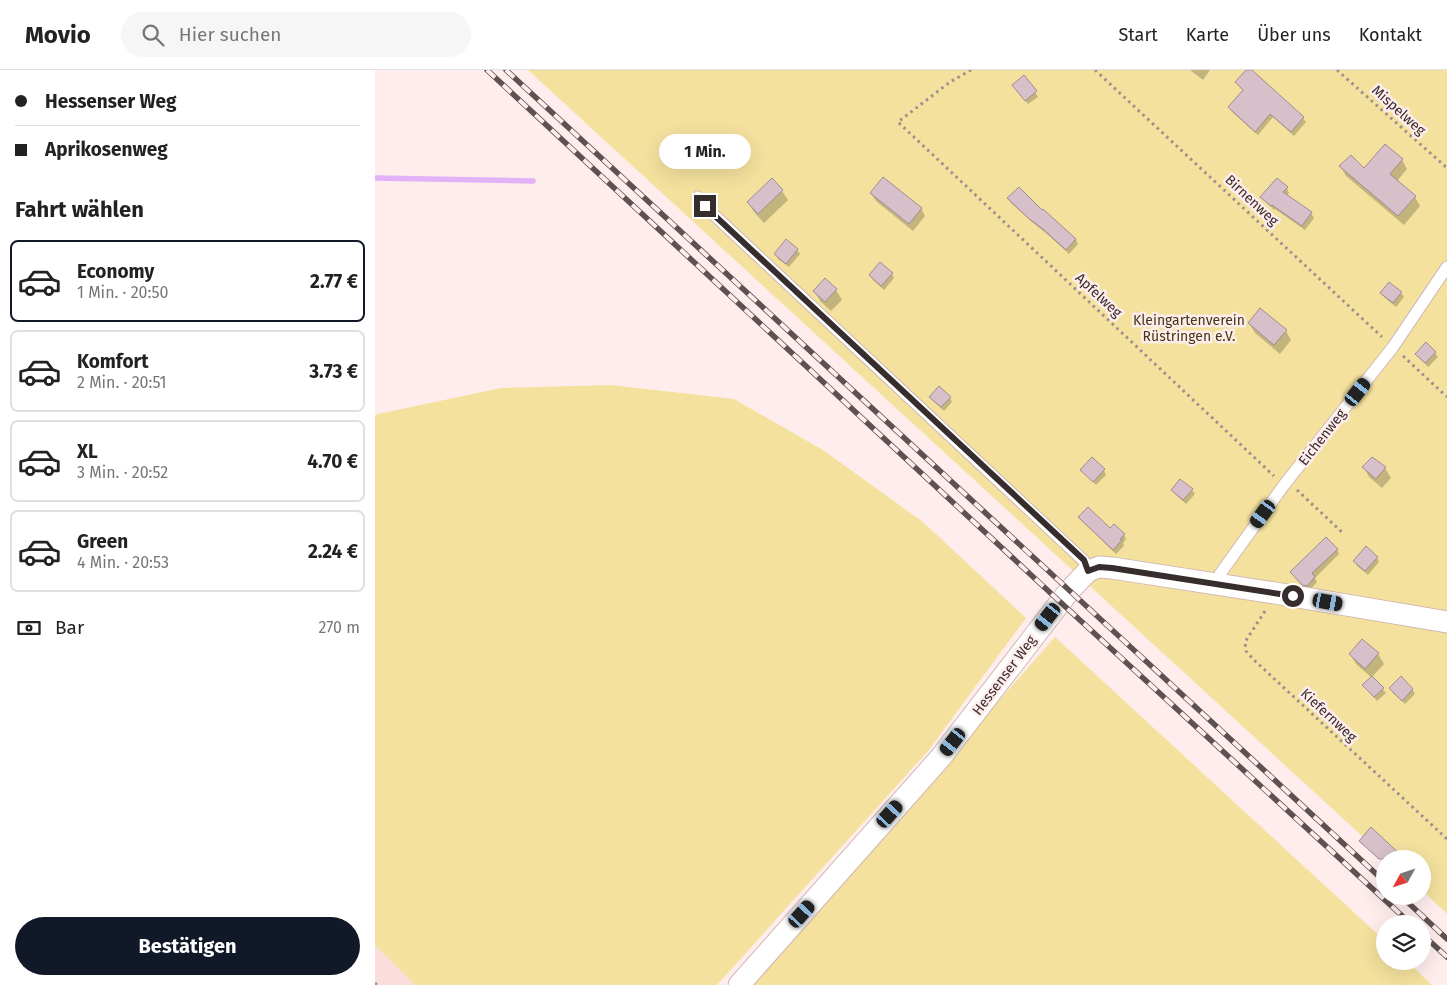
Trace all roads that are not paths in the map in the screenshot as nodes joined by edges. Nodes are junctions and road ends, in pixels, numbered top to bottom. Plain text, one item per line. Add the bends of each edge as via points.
1 (698, 197) dead end
2 (1447, 267) edge
3 (1088, 571) junction
4 (1218, 584) junction
5 (1447, 622) edge
6 (739, 985) edge

1 - 3 lane via 1084,560
2 - 4 lane, Eichenweg via 1393,347 1286,483 1220,574
3 - 4 street via 1099,567 1112,568
3 - 6 street, Hessenser Weg via 1060,602 941,757
4 - 5 street

